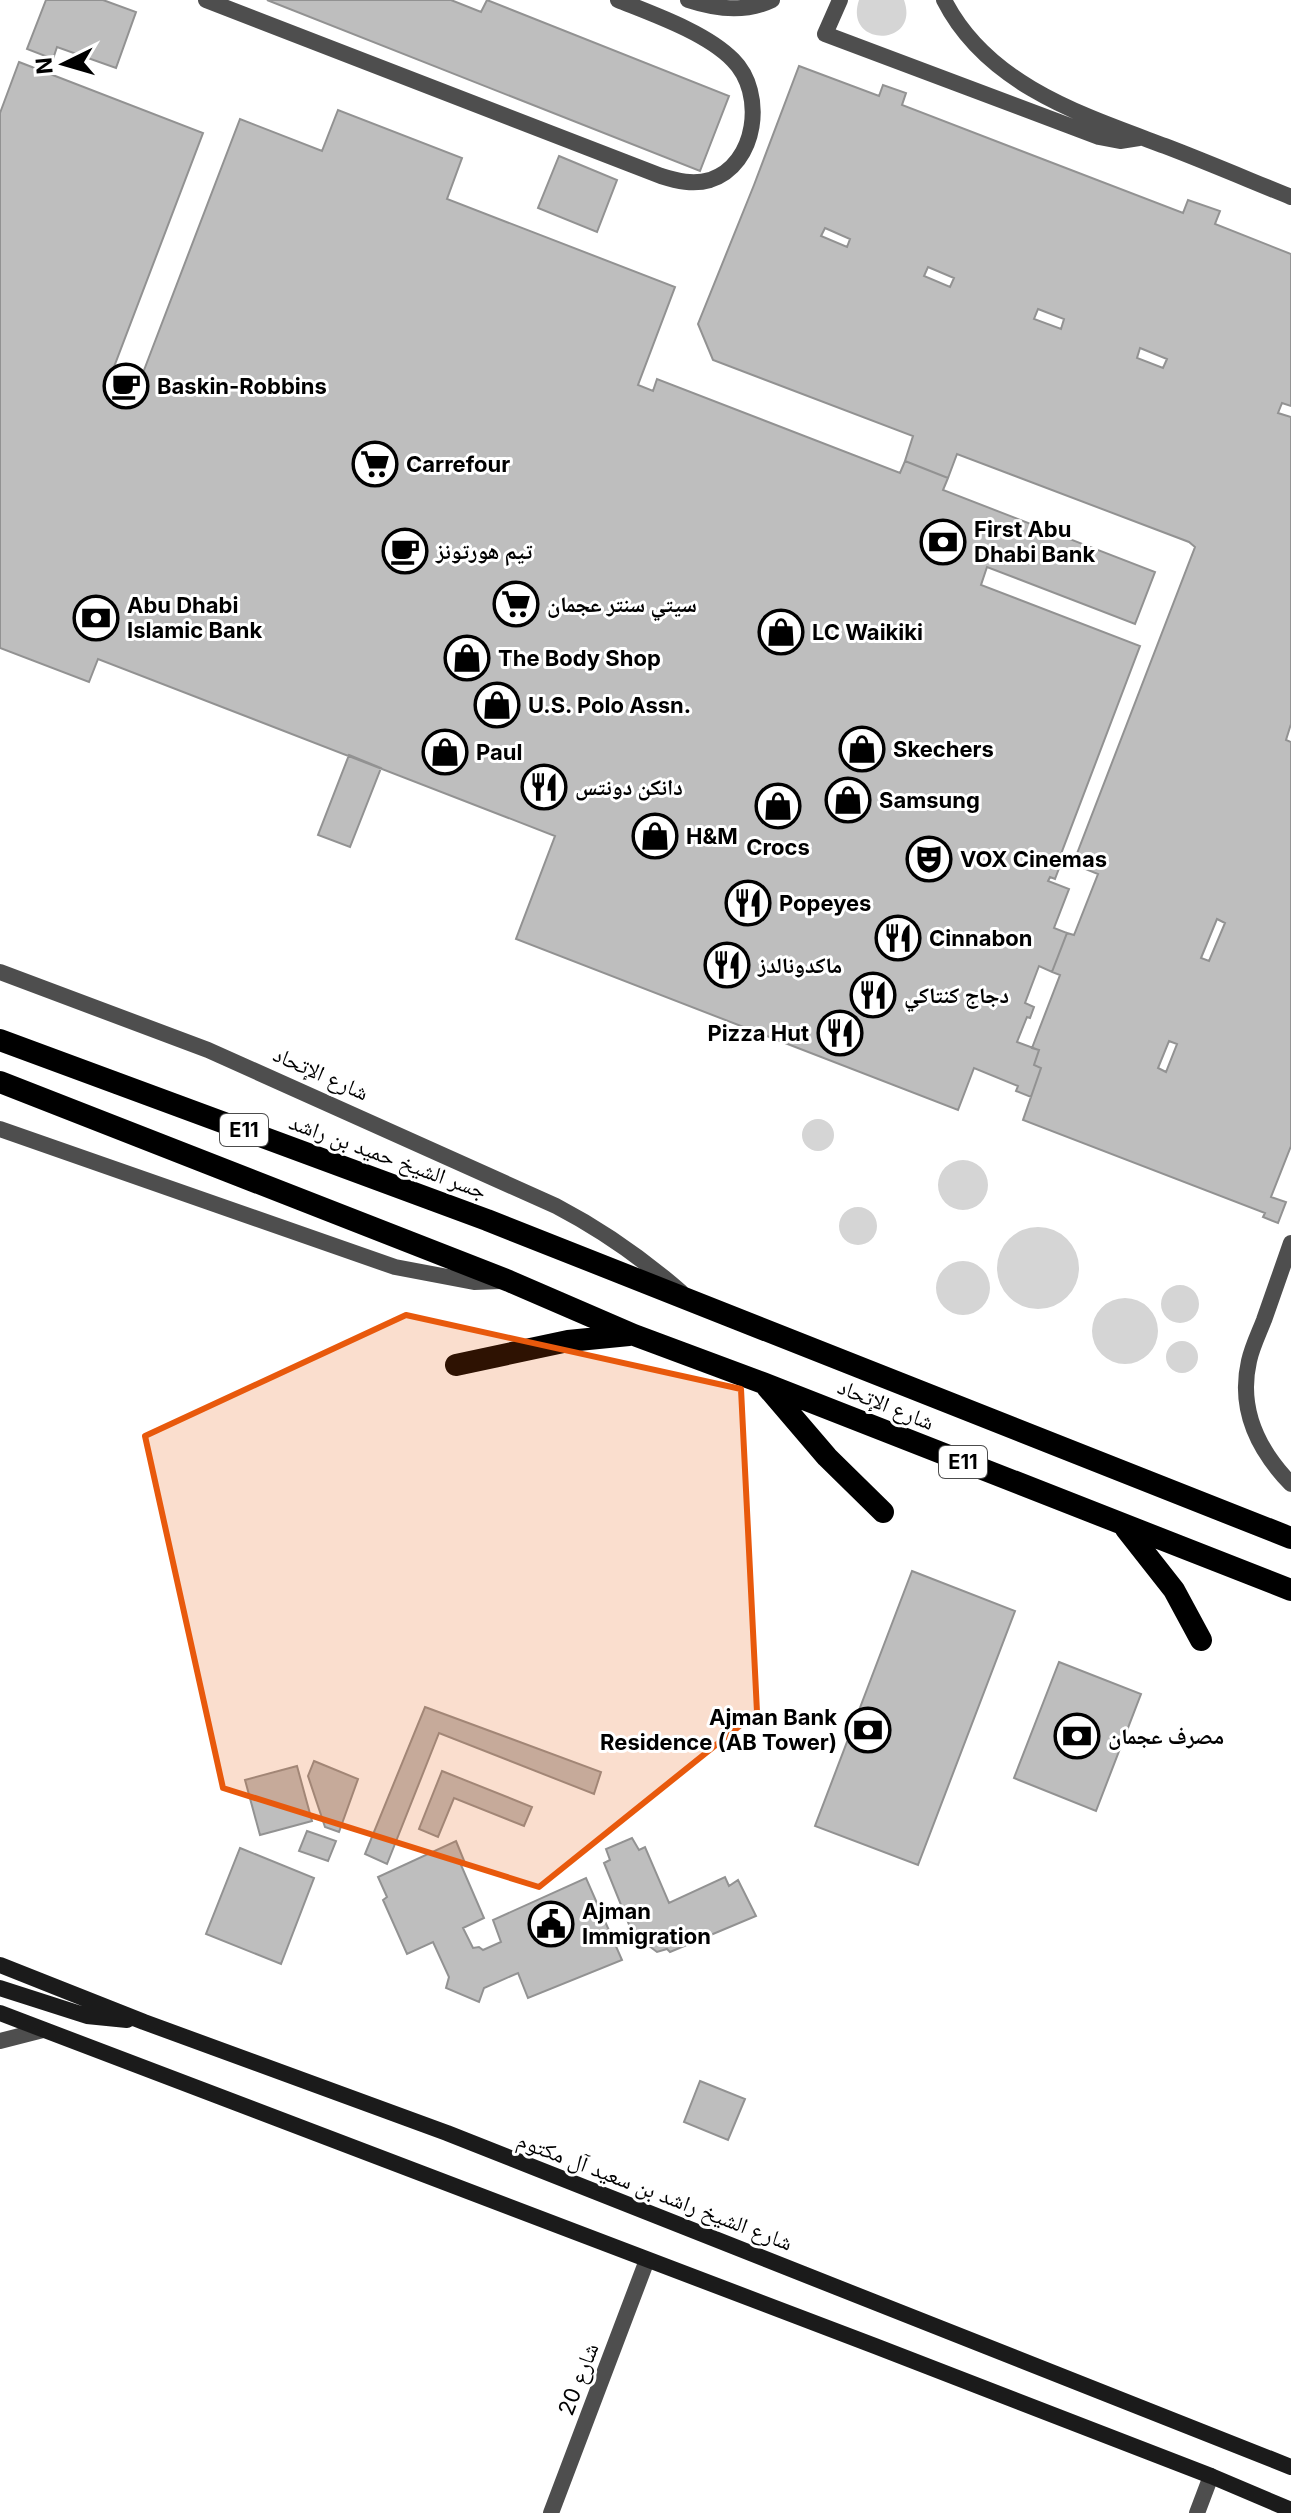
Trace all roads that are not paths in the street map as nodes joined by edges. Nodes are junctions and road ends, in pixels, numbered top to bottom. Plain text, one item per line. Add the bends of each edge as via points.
1 (206, 0) edge
2 (618, 0) edge
3 (688, 0) edge
4 (772, 0) edge
5 (840, 0) edge
6 (944, 0) edge
7 (1140, 138) junction
8 (1291, 197) edge
9 (0, 972) edge
10 (0, 1040) edge
11 (0, 1082) edge
12 (0, 1129) edge
13 (487, 1220) joint
14 (1291, 1243) edge
15 (509, 1281) junction
16 (688, 1298) junction
17 (634, 1335) junction
18 (456, 1365) dead end
19 (763, 1383) junction
20 (1291, 1484) edge
21 (883, 1512) dead end
22 (1122, 1525) junction
23 (1291, 1538) edge
24 (1291, 1590) edge
25 (1201, 1640) dead end
26 (0, 1965) edge
27 (0, 1988) edge
28 (0, 2013) edge
29 (144, 2022) junction
30 (43, 2030) junction
31 (0, 2041) edge
32 (647, 2260) junction
33 (1291, 2467) edge
34 (1211, 2476) junction
35 (1291, 2510) edge
36 (551, 2513) edge
37 (1197, 2513) edge

1 - 2 street via 661,176 686,183 710,180 732,167 747,146 753,122 750,90 736,62 712,42
3 - 4 street via 741,8
5 - 7 street via 825,34 1090,134 1120,141
6 - 7 street via 993,63 1023,85
7 - 8 street
9 - 16 street, شارع الإتحاد via 208,1050 556,1206 627,1248
10 - 13 highway, جسر الشيخ حميد بن راشد / E11
11 - 15 highway, شارع الإتحاد / E11
12 - 15 street, شارع الإتحاد via 395,1267 474,1282
13 - 16 highway, شارع الإتحاد / E11
14 - 20 street via 1249,1360 1246,1387 1259,1443
15 - 17 highway, شارع الإتحاد / E11
16 - 23 highway, شارع الإتحاد / E11
17 - 18 highway via 568,1341
17 - 19 highway, شارع الإتحاد / E11
19 - 21 highway
19 - 22 highway, شارع الإتحاد / E11
22 - 24 highway, شارع الإتحاد / E11
22 - 25 highway via 1174,1590
26 - 29 main road, شارع الشيخ راشد بن سعيد آل مكتوم
27 - 29 main road via 87,2016
28 - 30 main road
29 - 33 main road, شارع الشيخ راشد بن سعيد آل مكتوم via 447,2133
30 - 31 street
30 - 32 main road
32 - 34 main road
32 - 36 street, شارع 20
34 - 35 main road
34 - 37 street

